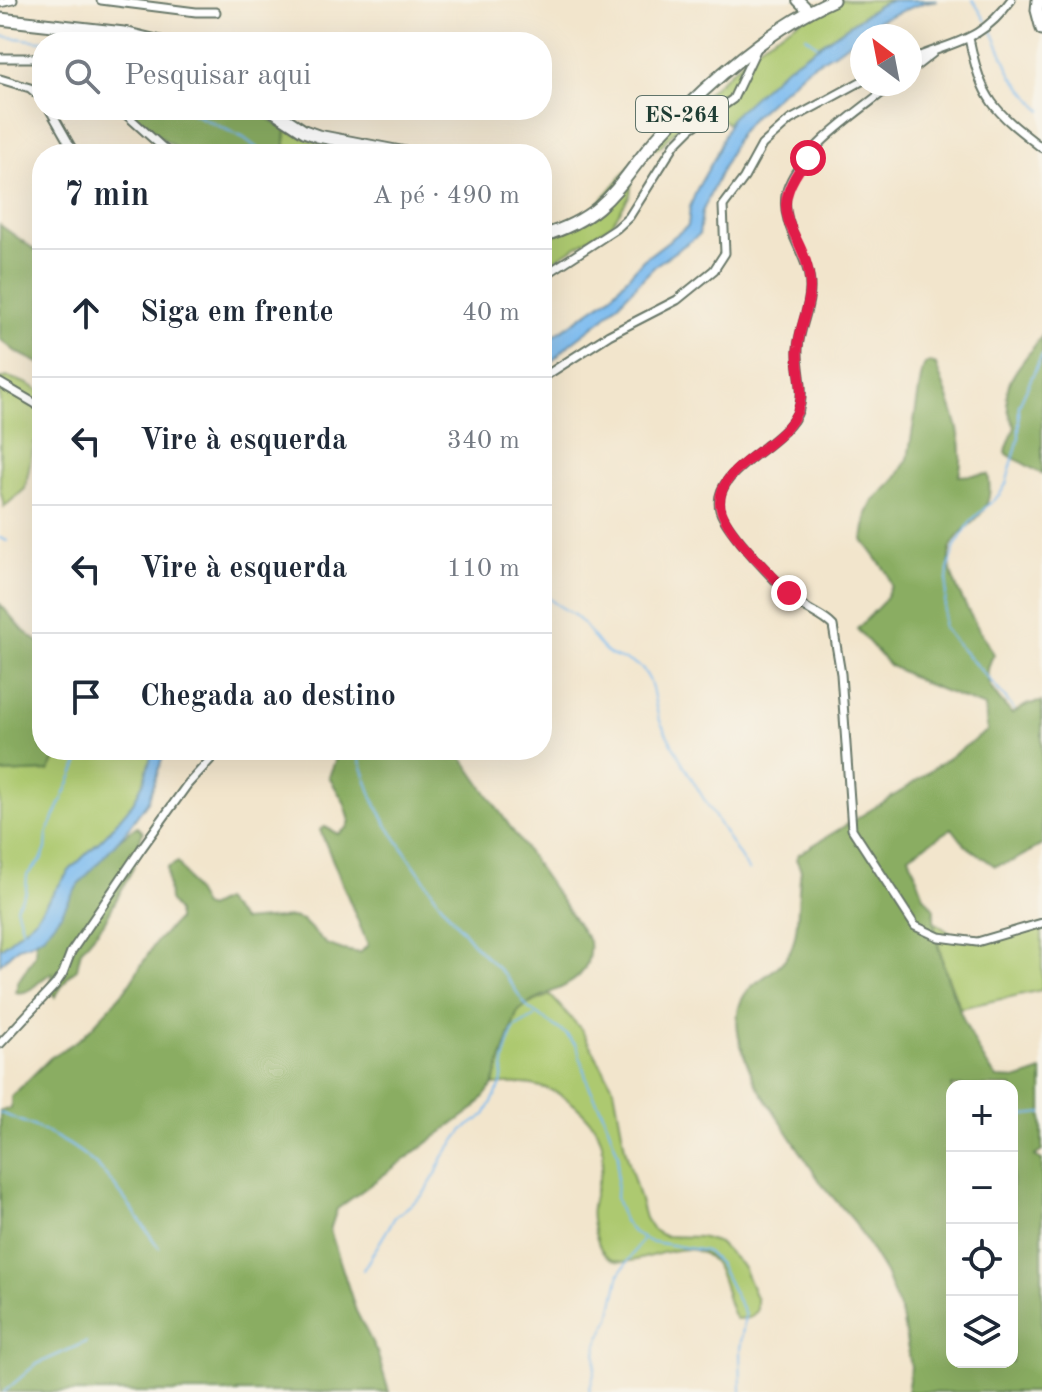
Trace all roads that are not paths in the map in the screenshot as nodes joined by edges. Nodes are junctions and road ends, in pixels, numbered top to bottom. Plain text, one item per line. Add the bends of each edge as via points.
1 (13, 0) edge
2 (101, 0) edge
3 (798, 0) edge
4 (833, 0) edge
5 (1011, 0) edge
6 (1038, 0) edge
7 (136, 2) edge
8 (0, 3) edge
9 (809, 11) junction
10 (216, 12) dead end
11 (0, 19) edge
12 (1042, 29) edge
13 (59, 32) edge
14 (969, 38) junction
15 (758, 46) junction
16 (938, 48) junction
17 (922, 55) edge
18 (0, 58) edge
19 (32, 58) edge
20 (922, 61) edge
21 (0, 79) edge
22 (850, 88) edge
23 (32, 90) edge
24 (879, 96) edge
25 (56, 120) edge
26 (132, 120) edge
27 (287, 120) edge
28 (69, 144) edge
29 (159, 144) edge
30 (359, 144) edge
31 (1042, 148) edge
32 (552, 232) edge
33 (552, 271) edge
34 (552, 372) edge
35 (0, 383) edge
36 (32, 402) edge
37 (210, 760) edge
38 (1042, 923) edge
39 (0, 1044) edge

1 - 8 street
2 - 7 street
3 - 9 street
4 - 9 main road, ES-264
5 - 14 street via 997,20
6 - 12 main road
7 - 10 street
9 - 15 main road, ES-264
11 - 13 main road
14 - 16 street
14 - 31 street via 992,104
15 - 32 main road, ES-264 via 667,127 606,202 576,224
15 - 33 street via 733,99 675,144 629,217
16 - 17 street
16 - 20 street
18 - 19 street
21 - 23 street
22 - 34 street via 790,120 762,145 723,206 725,253 714,270 677,300
24 - 38 street via 823,142 789,183 787,218 810,288 798,344 800,406 780,436 725,482 720,510 789,593 833,626 852,829 915,926 939,937 977,942
25 - 28 street
26 - 29 street
27 - 30 main road via 318,136
35 - 36 street
37 - 39 street via 141,849 71,952 55,985

